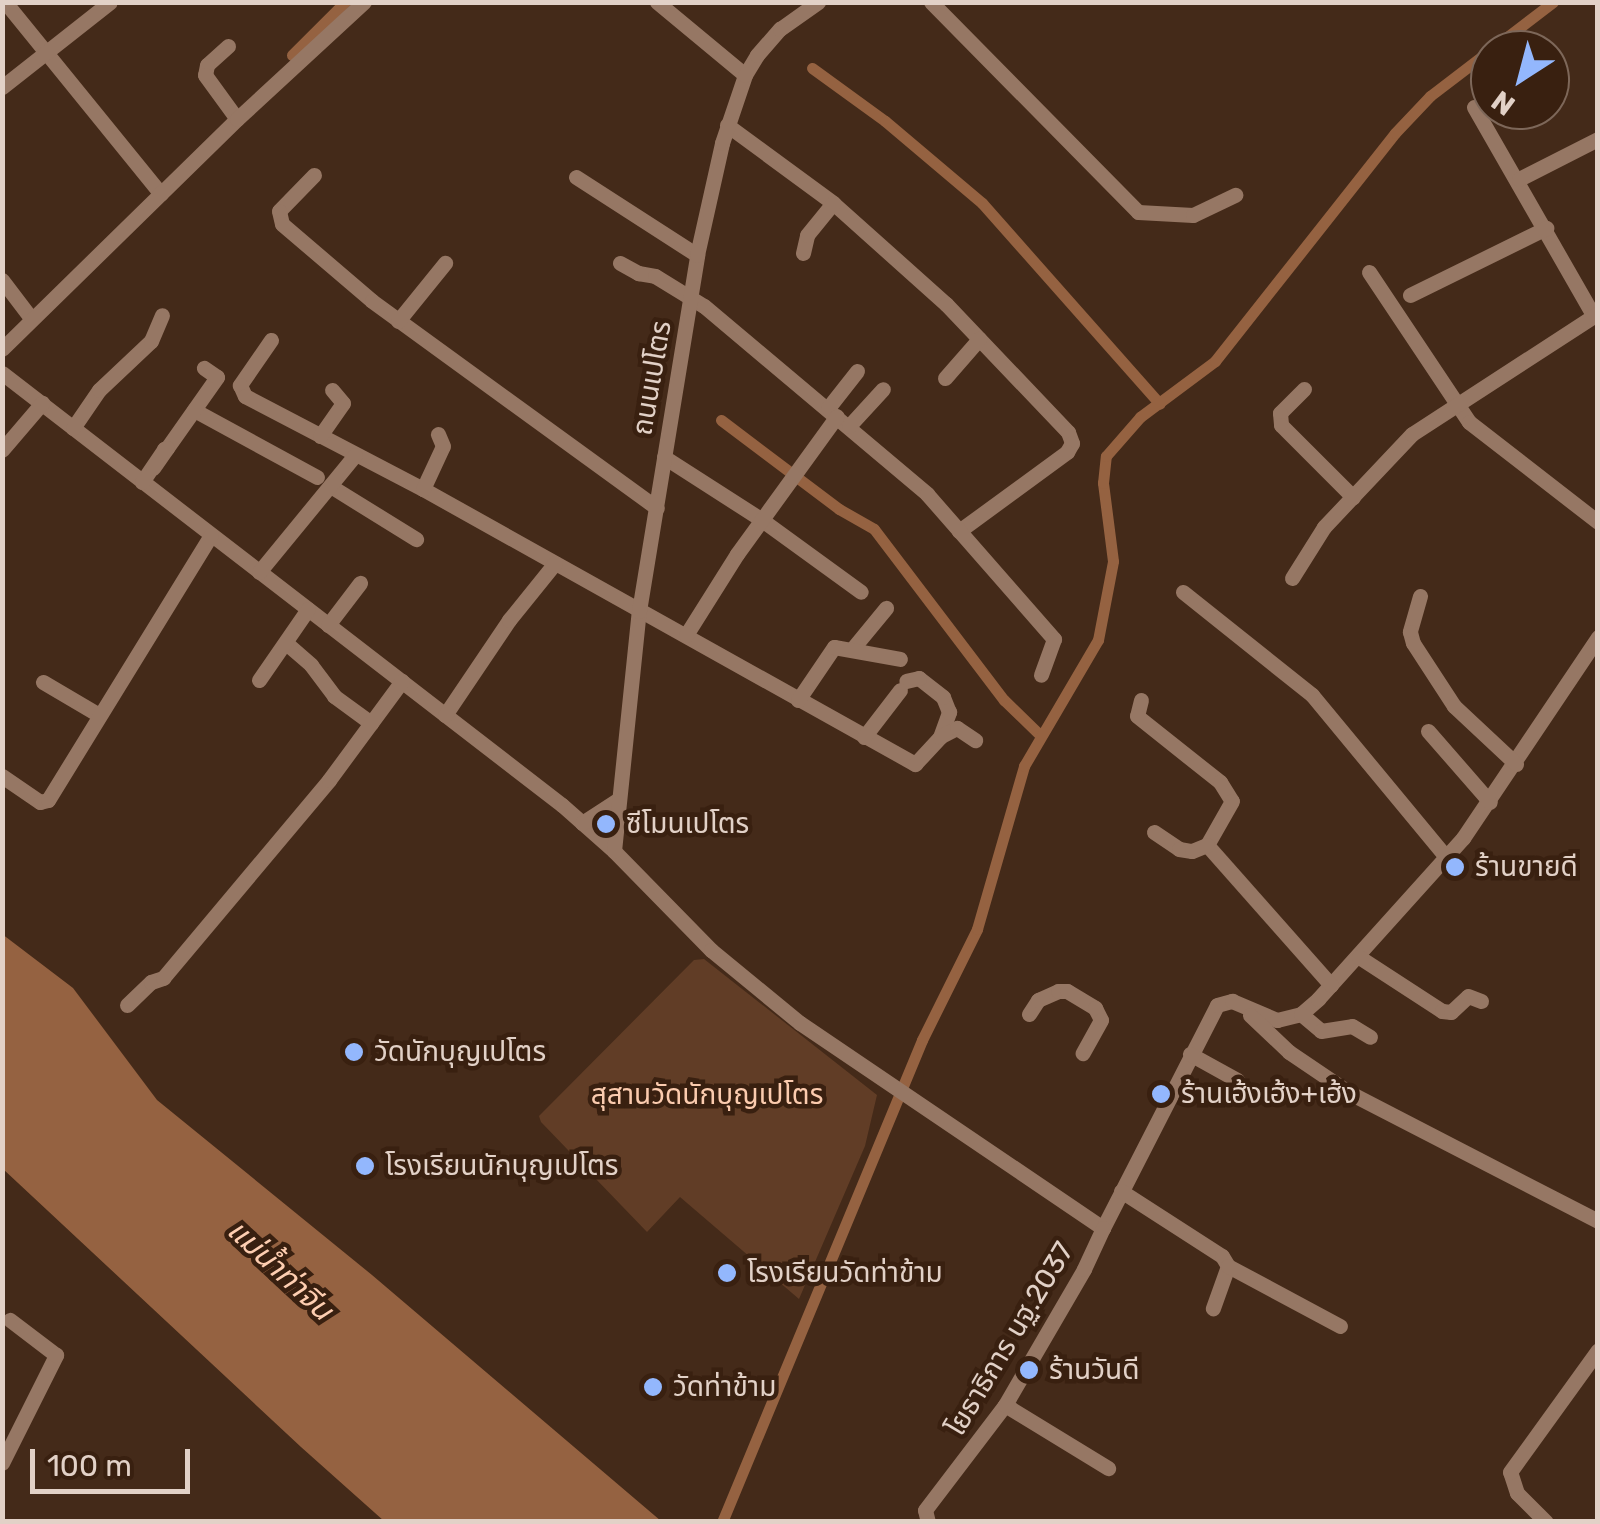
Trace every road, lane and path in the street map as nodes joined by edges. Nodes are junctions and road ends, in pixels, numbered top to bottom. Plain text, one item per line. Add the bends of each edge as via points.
1 (5, 2) edge
2 (76, 2) edge
3 (110, 2) edge
4 (364, 2) edge
5 (657, 2) edge
6 (930, 2) edge
7 (809, 5) edge
8 (89, 18) junction
9 (228, 46) dead end
10 (46, 54) junction
11 (745, 75) junction
12 (2, 87) edge
13 (237, 120) junction
14 (727, 126) junction
15 (1489, 130) edge
16 (1598, 139) edge
17 (314, 175) dead end
18 (576, 176) dead end
19 (1519, 178) junction
20 (161, 194) junction
21 (1235, 195) dead end
22 (833, 203) junction
23 (1546, 228) junction
24 (803, 252) dead end
25 (697, 255) junction
26 (444, 263) dead end
27 (620, 263) dead end
28 (1369, 272) dead end
29 (2, 280) edge
30 (1410, 295) dead end
31 (692, 298) junction
32 (162, 314) dead end
33 (1596, 314) edge
34 (30, 318) junction
35 (398, 320) junction
36 (980, 339) junction
37 (271, 340) dead end
38 (2, 350) edge
39 (204, 368) dead end
40 (857, 371) dead end
41 (2, 373) edge
42 (945, 378) dead end
43 (884, 388) dead end
44 (1304, 389) dead end
45 (332, 390) dead end
46 (42, 403) junction
47 (1454, 405) junction
48 (194, 410) junction
49 (838, 417) junction
50 (73, 428) junction
51 (438, 434) dead end
52 (320, 436) junction
53 (2, 450) edge
54 (356, 455) junction
55 (664, 457) junction
56 (318, 477) dead end
57 (142, 482) junction
58 (332, 487) junction
59 (423, 489) junction
60 (1353, 497) junction
61 (656, 508) junction
62 (762, 520) junction
63 (1598, 522) edge
64 (959, 532) junction
65 (210, 534) junction
66 (416, 539) dead end
67 (556, 564) junction
68 (259, 572) junction
69 (1292, 578) dead end
70 (360, 583) dead end
71 (861, 592) dead end
72 (1184, 592) dead end
73 (1420, 596) dead end
74 (886, 608) dead end
75 (308, 610) junction
76 (639, 610) junction
77 (328, 625) junction
78 (686, 636) junction
79 (1598, 637) edge
80 (286, 642) junction
81 (853, 648) junction
82 (900, 659) dead end
83 (1041, 675) dead end
84 (259, 680) dead end
85 (402, 681) junction
86 (43, 682) dead end
87 (798, 700) junction
88 (1141, 700) dead end
89 (99, 715) junction
90 (445, 715) junction
91 (371, 723) junction
92 (1428, 731) dead end
93 (940, 736) junction
94 (864, 737) junction
95 (975, 740) dead end
96 (1516, 764) junction
97 (2, 776) edge
98 (619, 799) junction
99 (1490, 802) junction
100 (582, 822) junction
101 (1154, 832) dead end
102 (1207, 845) junction
103 (614, 851) junction
104 (1446, 857) junction
105 (1359, 957) junction
106 (1331, 985) junction
107 (1481, 1001) dead end
108 (128, 1004) dead end
109 (1246, 1010) junction
110 (1029, 1014) dead end
111 (1301, 1014) junction
112 (1370, 1037) dead end
113 (1083, 1053) dead end
114 (1190, 1054) junction
115 (1236, 1080) dead end
116 (1121, 1191) junction
117 (1598, 1221) edge
118 (1102, 1228) junction
119 (1228, 1266) junction
120 (1213, 1308) dead end
121 (10, 1320) dead end
122 (1340, 1326) dead end
123 (1598, 1350) edge
124 (1005, 1405) junction
125 (2, 1463) edge
126 (1108, 1468) dead end
127 (928, 1522) edge
128 (1546, 1522) edge

1 - 10 street
2 - 8 street
3 - 8 street
4 - 13 street
5 - 11 street
6 - 21 street via 1138,212 1193,215
7 - 11 street, ถนนเปโตร via 768,40
8 - 10 street
9 - 13 street via 205,75
10 - 12 street
10 - 20 street
11 - 14 street, ถนนเปโตร
13 - 20 street
14 - 22 street
14 - 25 street, ถนนเปโตร
15 - 19 street
16 - 19 street
17 - 35 street via 278,217
18 - 25 street
19 - 23 street
20 - 34 street
22 - 24 street via 807,235
22 - 36 street
23 - 30 street
23 - 33 street
25 - 31 street, ถนนเปโตร
26 - 35 street
27 - 31 street
28 - 47 street
29 - 34 street
31 - 49 street
31 - 55 street, ถนนเปโตร
32 - 50 street via 151,341 99,390
33 - 47 street
34 - 38 street
35 - 61 street
36 - 42 street
36 - 64 street via 1072,443
37 - 52 street via 241,393
39 - 48 street via 218,377
40 - 49 street
41 - 46 street
43 - 49 street
44 - 60 street via 1280,413 1281,425
45 - 52 street via 343,403
46 - 50 street
46 - 53 street
47 - 60 street via 1412,434
47 - 63 street
48 - 56 street
48 - 57 street
49 - 62 street
49 - 64 street via 927,494
50 - 57 street
51 - 59 street via 443,446
52 - 54 street
54 - 58 street
54 - 59 street
55 - 61 street, ถนนเปโตร
55 - 62 street
57 - 65 street
58 - 66 street
58 - 68 street
59 - 67 street
60 - 69 street via 1324,527
61 - 76 street, ถนนเปโตร
62 - 71 street
62 - 78 street
64 - 83 street via 1054,639
65 - 68 street
65 - 89 street
67 - 76 street
67 - 90 street
68 - 75 street
70 - 77 street
72 - 104 street via 1312,695
73 - 96 street via 1413,644 1454,706
74 - 81 street
75 - 77 street
75 - 80 street
76 - 78 street
76 - 98 street, ถนนเปโตร
77 - 85 street
78 - 87 street
79 - 96 street
80 - 84 street
80 - 91 street via 334,696
81 - 82 street
81 - 87 street via 827,654
85 - 90 street
85 - 91 street
86 - 89 street
87 - 94 street
88 - 102 street via 1137,716 1220,782 1232,801
89 - 97 street via 48,800 40,802
90 - 100 street
91 - 108 street via 163,978
92 - 99 street
93 - 94 street via 915,764
93 - 94 street via 948,718 943,697 919,678 903,686
93 - 95 street via 957,728
96 - 99 street
98 - 100 street
98 - 103 street, ถนนเปโตร
99 - 104 street
100 - 103 street
101 - 102 street via 1179,849
102 - 106 street
103 - 118 street via 725,962 864,1068
104 - 105 street
105 - 106 street
105 - 107 street via 1442,1011 1451,1012 1468,996
106 - 111 street
109 - 111 street via 1277,1020
109 - 114 street, โยธาธิการ นฐ.2037 via 1232,1001 1217,1005
109 - 117 street via 1289,1052 1348,1092
110 - 113 street via 1038,1000 1058,991 1095,1008 1101,1020
111 - 112 street via 1320,1031 1352,1026
114 - 115 street
114 - 116 street, โยธาธิการ นฐ.2037
116 - 118 street, โยธาธิการ นฐ.2037
116 - 119 street via 1214,1247
118 - 124 street, โยธาธิการ นฐ.2037
119 - 120 street
119 - 122 street
121 - 125 street via 56,1355
123 - 128 street via 1510,1472 1517,1494
124 - 126 street
124 - 127 street, โยธาธิการ นฐ.2037 via 925,1510

